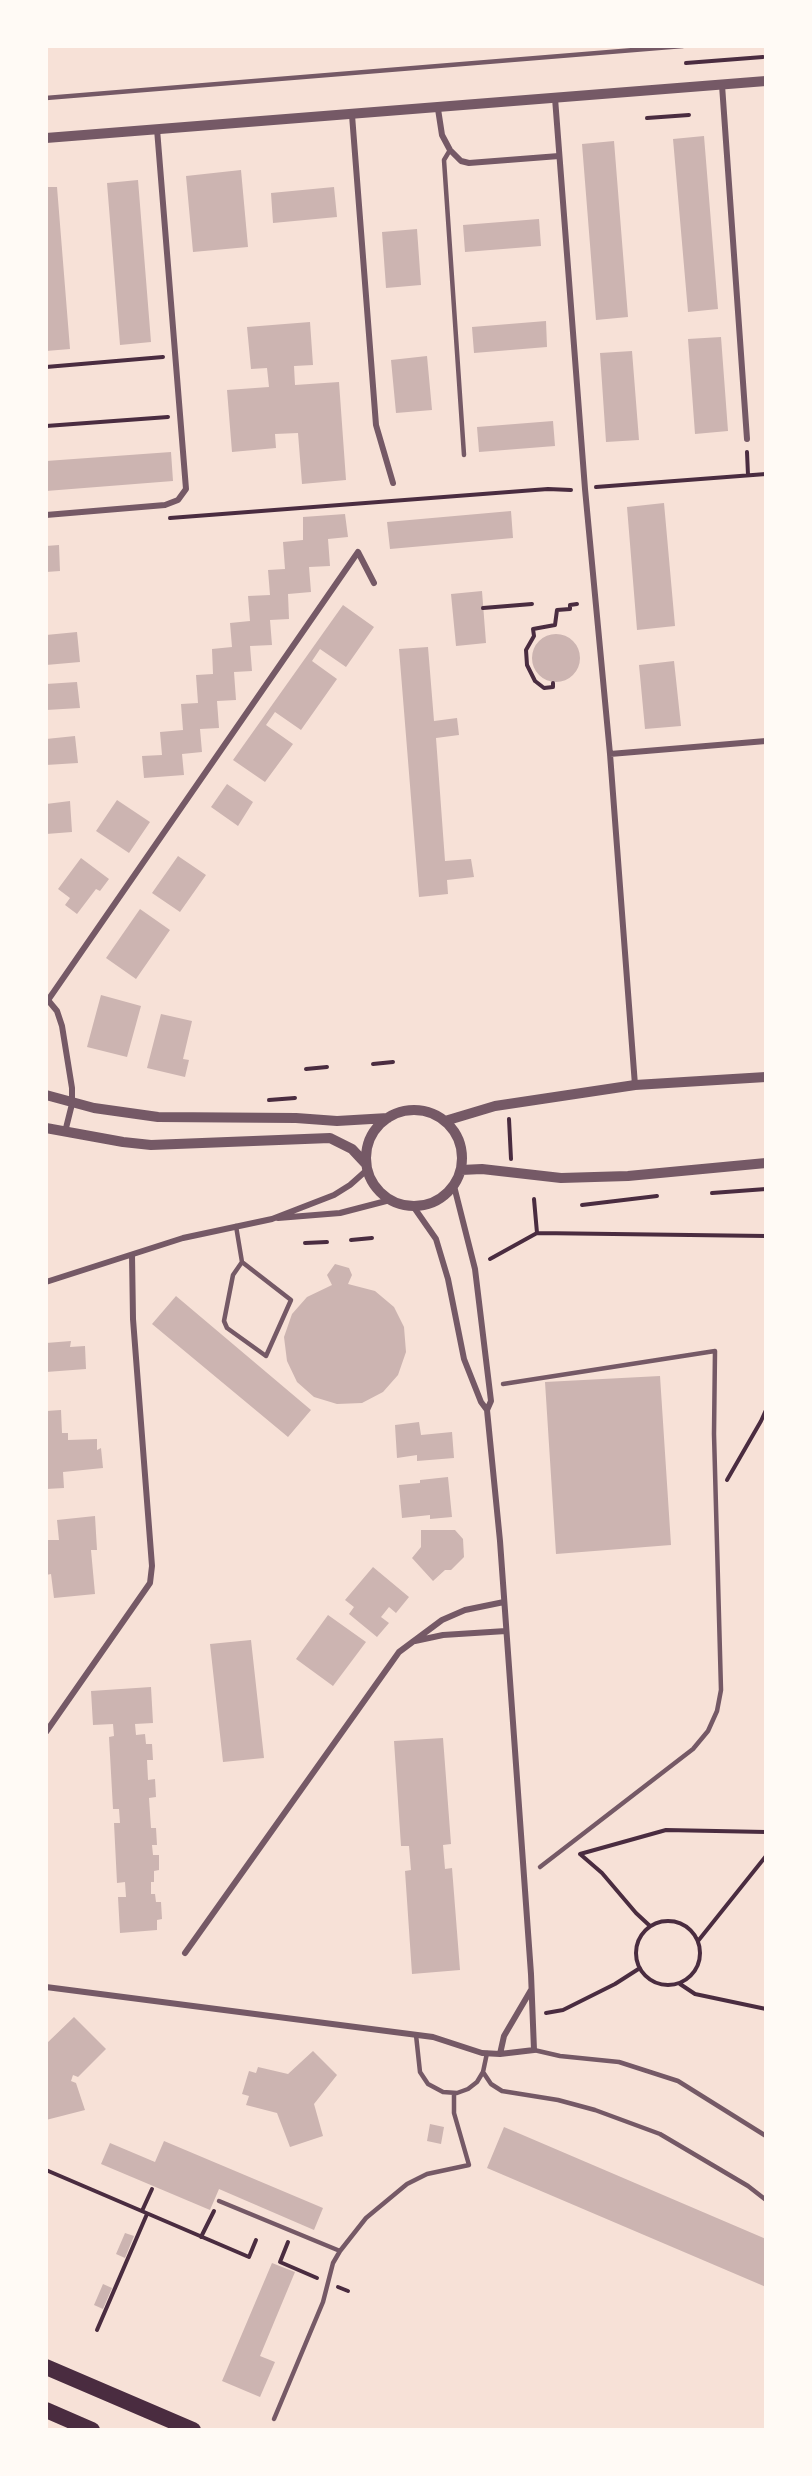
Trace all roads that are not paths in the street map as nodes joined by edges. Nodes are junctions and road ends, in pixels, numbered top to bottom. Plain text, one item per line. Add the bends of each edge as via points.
1 (683, 46) edge
2 (765, 81) edge
3 (722, 85) junction
4 (46, 98) edge
5 (555, 98) junction
6 (438, 109) junction
7 (352, 115) junction
8 (157, 129) junction
9 (46, 138) edge
10 (450, 150) junction
11 (559, 156) junction
12 (747, 439) road end
13 (465, 455) dead end
14 (393, 483) dead end
15 (46, 515) edge
16 (374, 583) dead end
17 (765, 741) edge
18 (610, 754) junction
19 (47, 1001) edge
20 (765, 1077) edge
21 (635, 1085) junction
22 (46, 1095) edge
23 (72, 1104) junction
24 (388, 1118) junction
25 (445, 1121) junction
26 (46, 1128) edge
27 (65, 1132) junction
28 (765, 1163) edge
29 (367, 1167) junction
30 (461, 1170) junction
31 (454, 1186) junction
32 (390, 1200) junction
33 (413, 1206) junction
34 (272, 1219) junction
35 (236, 1226) junction
36 (132, 1255) junction
37 (242, 1262) junction
38 (46, 1282) edge
39 (503, 1384) dead end
40 (487, 1410) junction
41 (504, 1602) junction
42 (506, 1631) junction
43 (412, 1641) junction
44 (46, 1732) edge
45 (540, 1867) dead end
46 (185, 1953) dead end
47 (46, 1987) edge
48 (532, 1989) junction
49 (416, 2035) junction
50 (534, 2050) junction
51 (487, 2053) junction
52 (500, 2054) junction
53 (483, 2072) junction
54 (454, 2093) junction
55 (765, 2136) edge
56 (219, 2200) road end
57 (765, 2200) edge
58 (340, 2251) junction
59 (46, 2367) edge
60 (46, 2410) edge
61 (274, 2419) dead end
62 (92, 2430) edge
63 (193, 2430) edge

1 - 4 lane
2 - 3 street
3 - 5 street
3 - 12 street
5 - 6 street
5 - 11 street
6 - 7 street
6 - 10 street via 442,135
7 - 8 street
7 - 14 street via 376,425
8 - 9 street
8 - 15 street via 187,483 184,495 165,505
10 - 11 street via 469,163
10 - 13 lane via 444,160
11 - 18 street
16 - 19 street via 358,552
17 - 18 street
18 - 21 street
19 - 23 street via 57,1011 62,1026
20 - 21 street
21 - 25 street via 495,1106
22 - 23 street
23 - 24 street via 158,1117 337,1121
23 - 27 street
24 - 25 street via 420,1110
24 - 29 street via 372,1135
25 - 30 street via 460,1143
26 - 27 street
27 - 29 street via 151,1145 330,1138 352,1149
28 - 30 street via 561,1178
29 - 32 street via 377,1189
29 - 34 street via 334,1195
30 - 31 street
31 - 33 street via 436,1201
31 - 40 street via 475,1269 491,1401
32 - 33 street
32 - 34 street via 340,1213
33 - 40 street via 436,1239 464,1359
34 - 35 street
35 - 36 street
35 - 37 lane
36 - 38 street
36 - 44 street via 150,1584
37 - 37 lane via 291,1300 266,1356 227,1328 224,1321 233,1275
39 - 45 lane via 715,1351 721,1690 714,1720 693,1749
40 - 41 street
41 - 42 street
41 - 43 street via 465,1610
42 - 43 street
42 - 48 street
43 - 46 street via 399,1652
47 - 49 street
48 - 50 street
48 - 52 street via 504,2036
49 - 51 street
49 - 54 lane via 423,2077 434,2089
50 - 52 street
50 - 55 lane via 619,2062 678,2081
51 - 52 street
51 - 53 lane
53 - 54 lane via 473,2085
53 - 57 lane via 502,2091 577,2105 660,2134
54 - 58 lane via 454,2113 469,2164 427,2174 407,2184 366,2218
56 - 58 lane
58 - 61 lane
59 - 63 highway
60 - 62 highway

